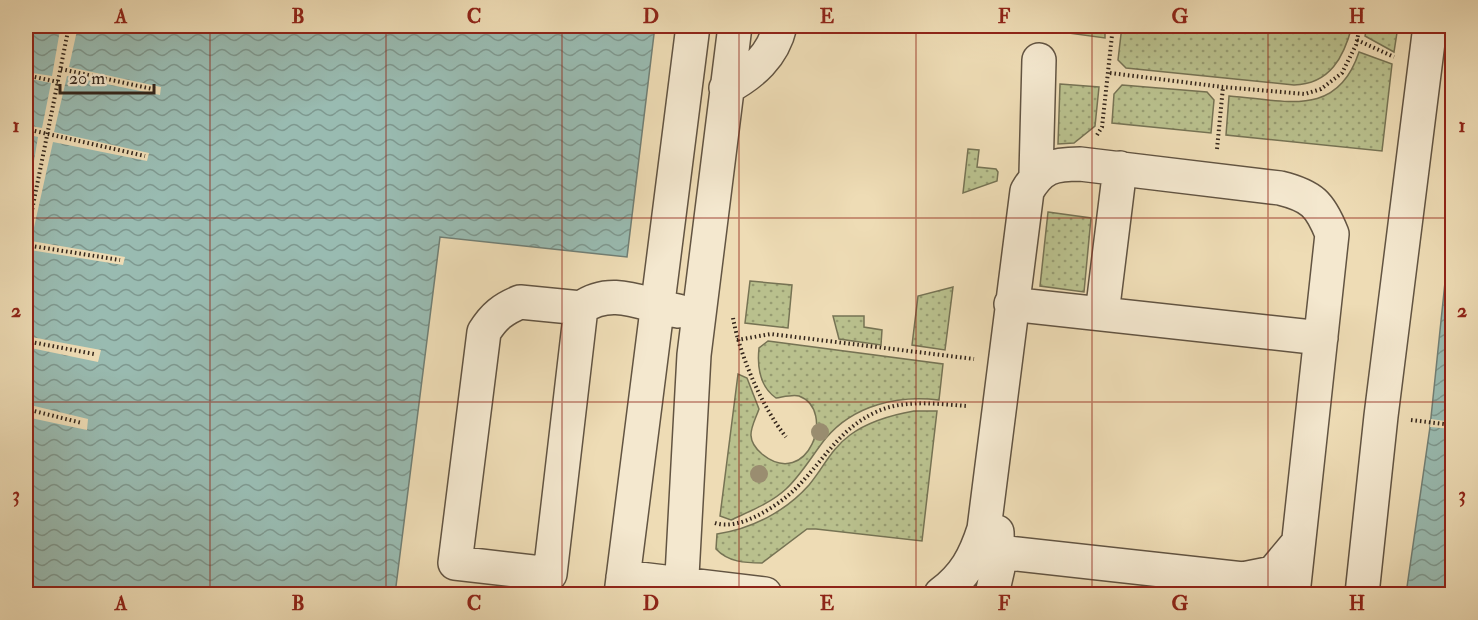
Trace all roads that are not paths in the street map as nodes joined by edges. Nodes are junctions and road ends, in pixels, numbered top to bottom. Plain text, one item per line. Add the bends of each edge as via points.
1 (693, 26) edge
2 (735, 26) edge
3 (780, 26) edge
4 (1430, 26) edge
5 (1039, 60) dead end
6 (726, 88) junction
7 (1120, 168) junction
8 (1036, 174) junction
9 (703, 298) junction
10 (1011, 304) junction
11 (581, 308) junction
12 (659, 308) junction
13 (1102, 314) junction
14 (1321, 338) junction
15 (988, 504) junction
16 (999, 552) junction
17 (622, 586) edge
18 (1269, 587) edge
19 (681, 590) edge
20 (765, 594) edge
21 (941, 594) edge
22 (992, 594) edge
23 (1362, 594) edge

1 - 12 lane
2 - 6 lane
3 - 6 lane via 760,65
4 - 23 lane
5 - 8 lane
6 - 9 lane
7 - 8 lane via 1058,164
7 - 13 lane
7 - 14 lane via 1304,194 1322,211 1332,234
8 - 10 lane via 1027,191
9 - 12 lane
9 - 19 lane via 694,355
10 - 13 lane
10 - 15 lane
11 - 11 lane via 520,302 505,308 484,332 455,563 550,574
11 - 12 lane via 620,316
12 - 17 lane
13 - 14 lane
14 - 18 lane via 1298,543
15 - 16 lane via 997,527
15 - 21 lane via 976,554 957,582
16 - 18 lane
16 - 22 lane
17 - 19 lane
19 - 20 lane

